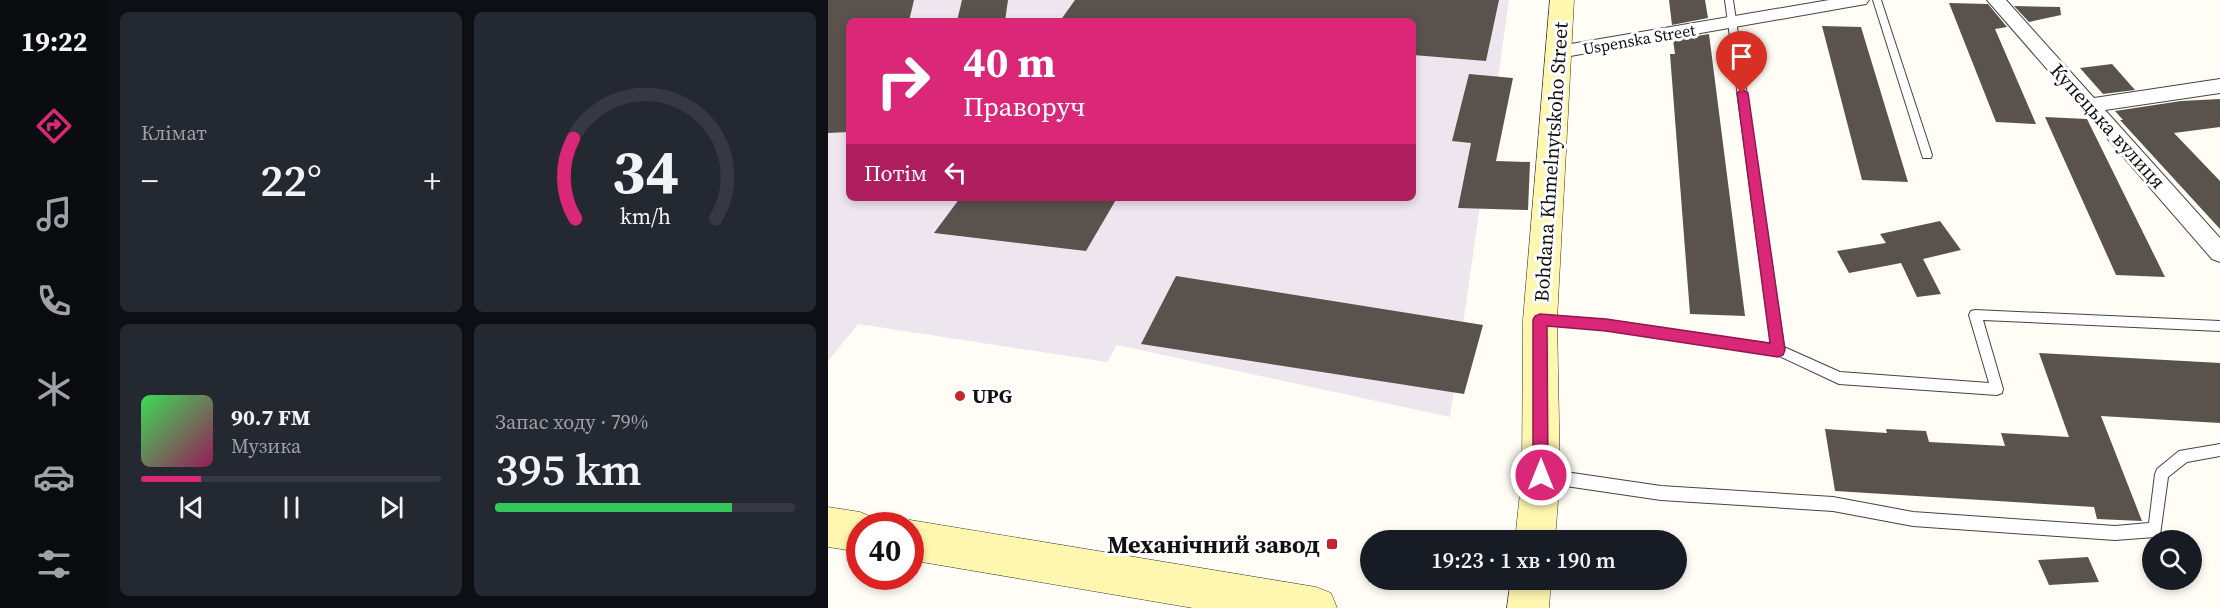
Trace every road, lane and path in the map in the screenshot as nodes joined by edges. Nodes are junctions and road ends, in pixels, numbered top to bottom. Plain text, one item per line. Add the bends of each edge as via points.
1 (1562, 0) edge
2 (1729, 0) edge
3 (1860, 0) edge
4 (1877, 0) edge
5 (1996, 0) edge
6 (1733, 23) junction
7 (1559, 52) junction
8 (2220, 86) edge
9 (2092, 105) junction
10 (1927, 155) dead end
11 (2220, 252) edge
12 (1540, 320) junction
13 (2220, 326) edge
14 (1778, 350) junction
15 (2220, 450) edge
16 (1541, 475) junction
17 (828, 527) edge
18 (846, 530) edge
19 (1535, 530) edge
20 (924, 542) edge
21 (1530, 590) edge
22 (1316, 608) edge
23 (1528, 608) edge

1 - 7 street, Bohdana Khmelnytskoho Street
2 - 6 lane
3 - 6 street, Uspenska Street
4 - 10 lane
5 - 9 street, Купецька вулиця
6 - 7 street, Uspenska Street
6 - 14 lane
7 - 12 street, Bohdana Khmelnytskoho Street
8 - 9 street
9 - 11 street, Купецька вулиця
12 - 14 lane via 1606,325
12 - 16 street, Bohdana Khmelnytskoho Street
13 - 14 lane via 1975,315 1997,389 1839,378
15 - 16 lane via 2184,456 2162,474 2155,530 2115,533 1913,519 1833,504 1661,493
16 - 19 street, Bohdana Khmelnytskoho Street
17 - 18 street
20 - 22 street
21 - 23 street

